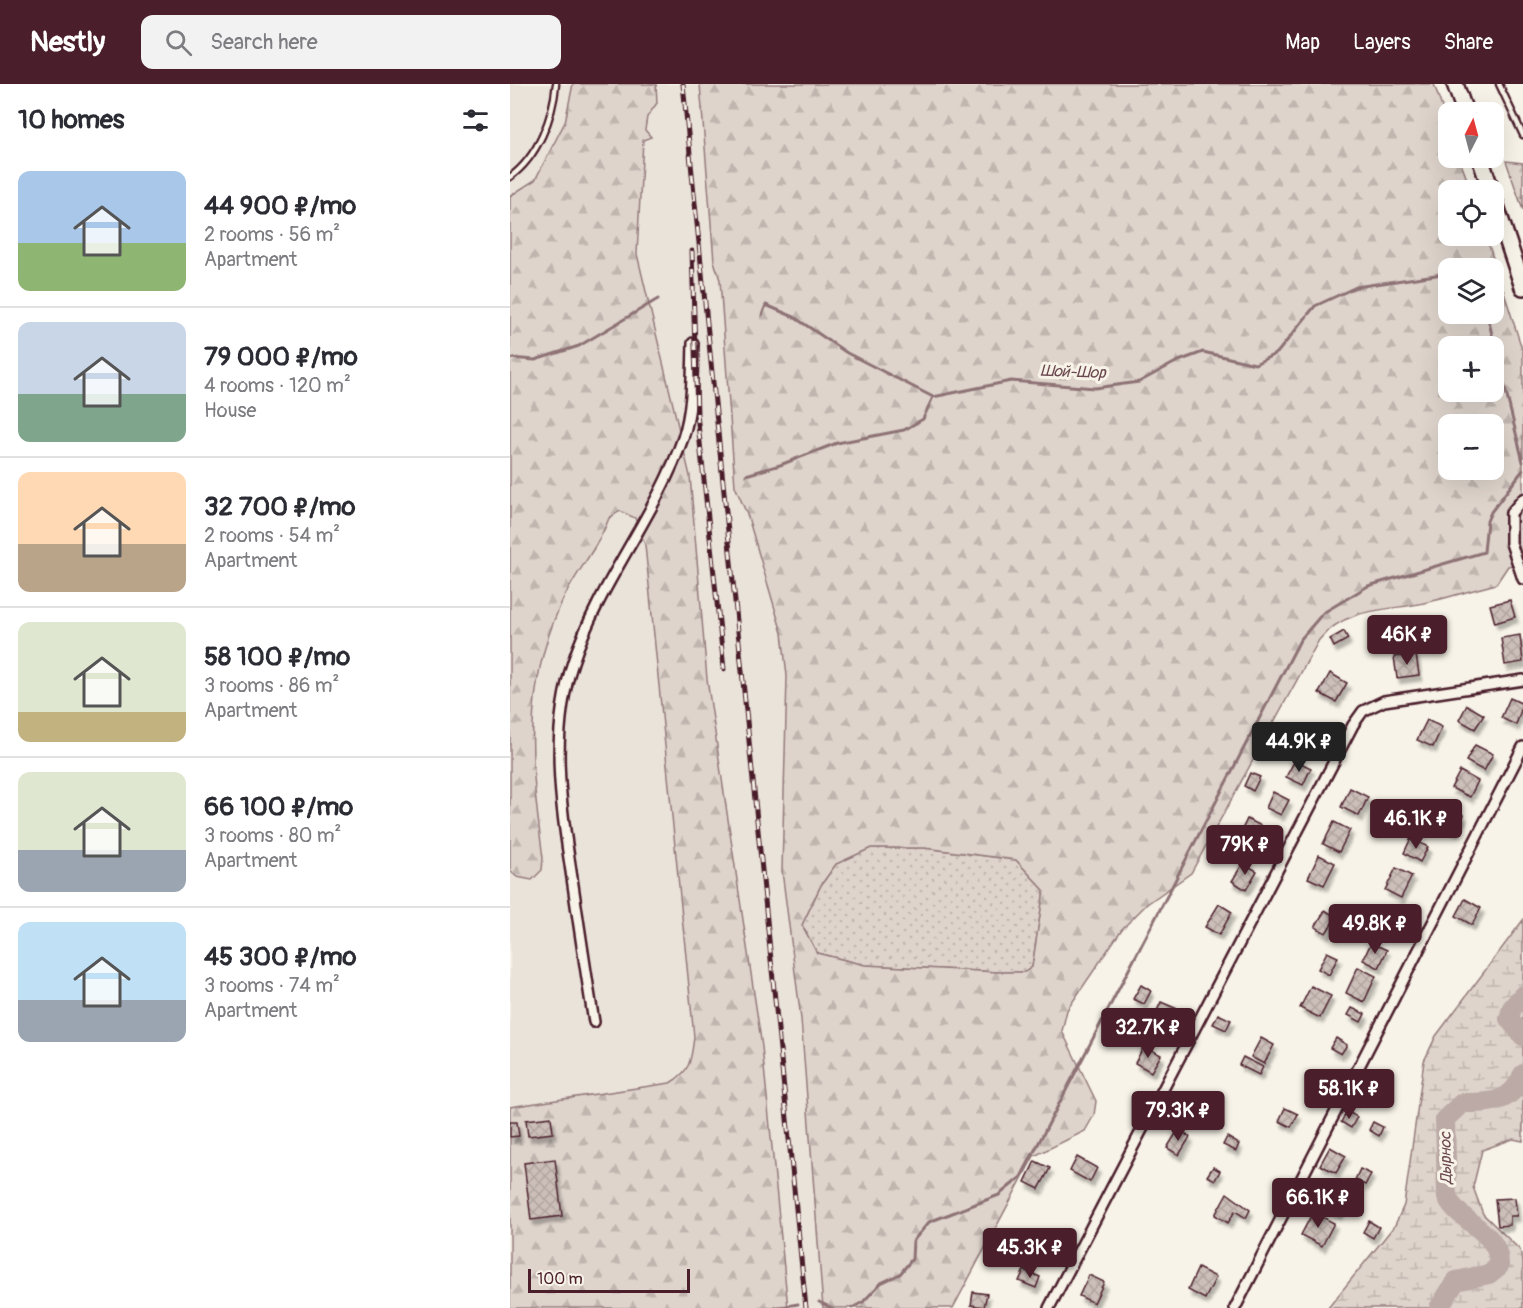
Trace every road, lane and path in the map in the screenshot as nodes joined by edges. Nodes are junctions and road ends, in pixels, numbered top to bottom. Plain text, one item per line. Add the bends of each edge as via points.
1 (556, 84) edge
2 (1455, 84) edge
3 (1499, 84) edge
4 (1461, 102) edge
5 (1523, 135) edge
6 (510, 177) edge
7 (1504, 230) edge
8 (1523, 287) edge
9 (693, 343) dead end
10 (1523, 499) edge
11 (1523, 579) edge
12 (1523, 680) edge
13 (1523, 747) edge
14 (594, 1022) dead end
15 (1049, 1308) edge
16 (1235, 1308) edge

1 - 6 lane via 539,141 526,165
2 - 4 main road
3 - 5 lane
7 - 8 main road
9 - 14 street via 684,437 589,620 562,706 559,782
10 - 11 street via 1511,513 1511,543
12 - 15 street via 1384,701 1363,711 1353,724
13 - 16 street

